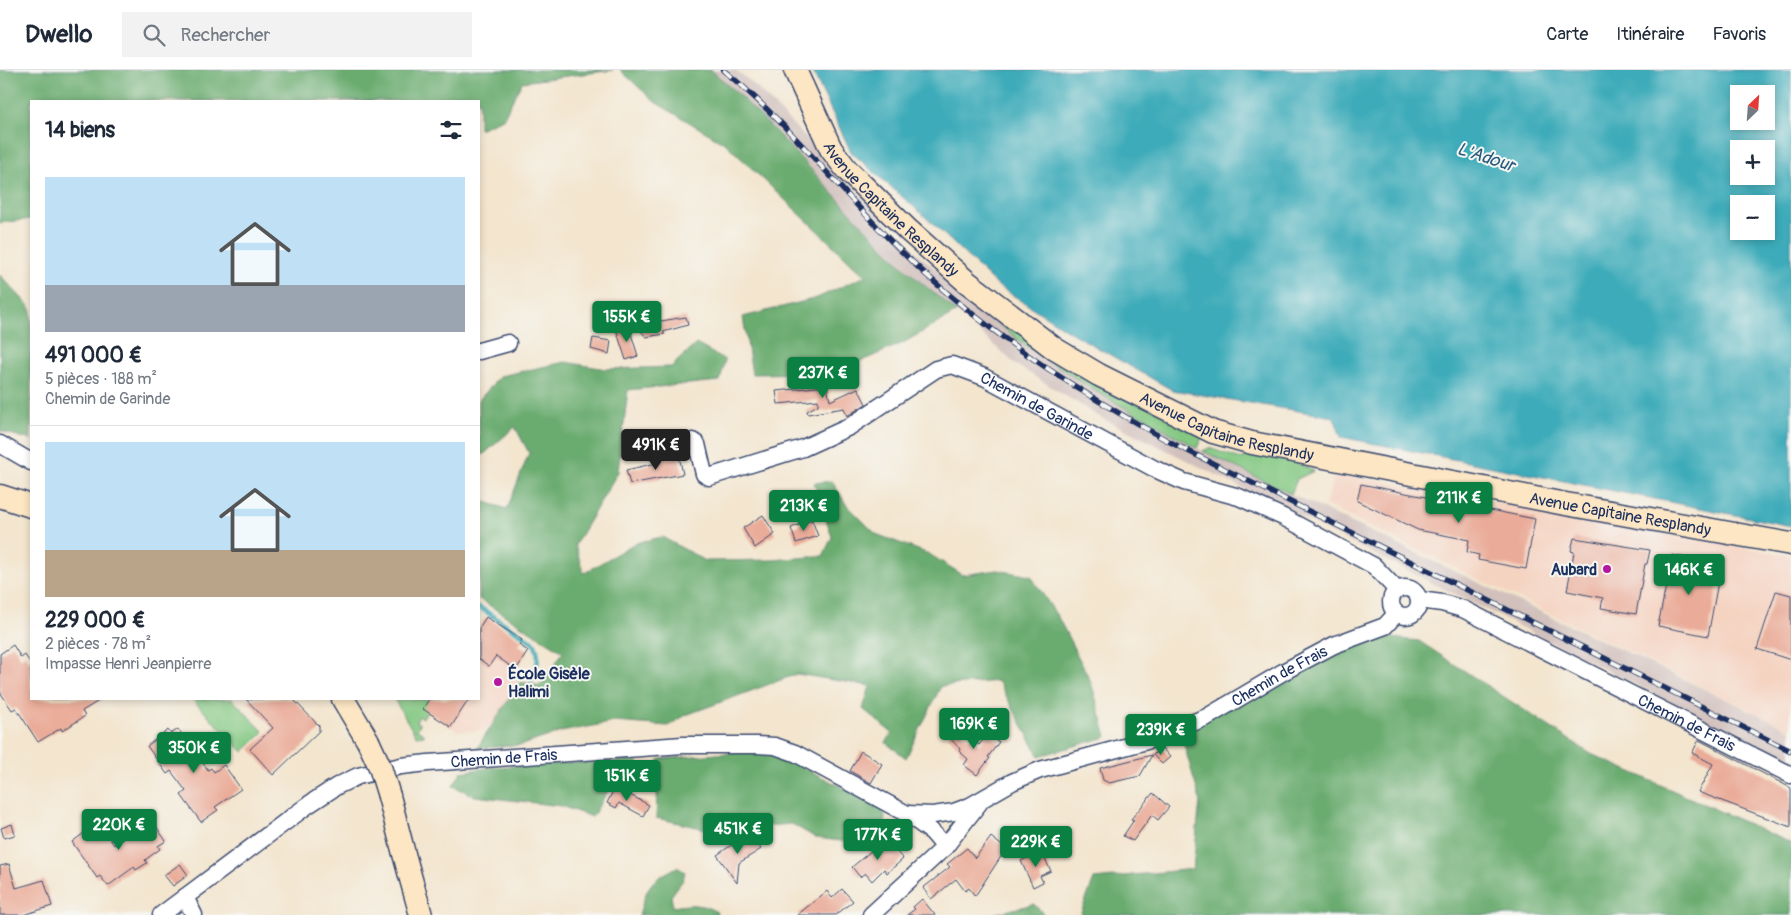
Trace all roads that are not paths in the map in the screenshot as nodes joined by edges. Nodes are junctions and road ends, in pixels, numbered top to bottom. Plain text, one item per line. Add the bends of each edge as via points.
1 (795, 70) edge
2 (508, 342) dead end
3 (480, 351) edge
4 (693, 441) dead end
5 (0, 444) edge
6 (30, 461) edge
7 (3, 498) edge
8 (30, 506) edge
9 (1791, 544) edge
10 (1397, 590) junction
11 (1419, 600) junction
12 (1396, 614) junction
13 (343, 700) edge
14 (1791, 775) edge
15 (980, 801) junction
16 (906, 814) junction
17 (945, 847) junction
18 (404, 854) junction
19 (185, 897) junction
20 (161, 915) edge
21 (194, 915) edge
22 (412, 915) edge
23 (421, 915) edge
24 (871, 915) edge

1 - 9 main road, Avenue Capitaine Resplandy via 831,149 847,170 952,269 1055,349 1204,428 1252,444
2 - 3 street
4 - 10 street, Chemin de Garinde via 697,444 704,474 709,477 803,448 849,427 936,369 952,365 984,377 1155,469 1184,482 1239,497 1283,517 1374,566
5 - 6 street
7 - 8 main road
10 - 11 street, Chemin de Frais via 1413,590
10 - 12 street via 1390,604
11 - 12 street, Chemin de Frais via 1412,614
11 - 14 street, Chemin de Frais via 1463,609
12 - 15 street, Chemin de Frais via 1385,626 1326,649 1207,718 1150,740 1040,770
13 - 18 main road, bridge via 380,766
15 - 16 street, Chemin de Frais via 954,812
15 - 17 street
16 - 17 street, Chemin de Frais via 932,832
16 - 19 street, Chemin de Frais via 795,753 757,744 683,745 401,766 358,776 337,786
17 - 24 street
18 - 22 main road
18 - 23 main road
19 - 20 street, Chemin de Frais
19 - 21 street

